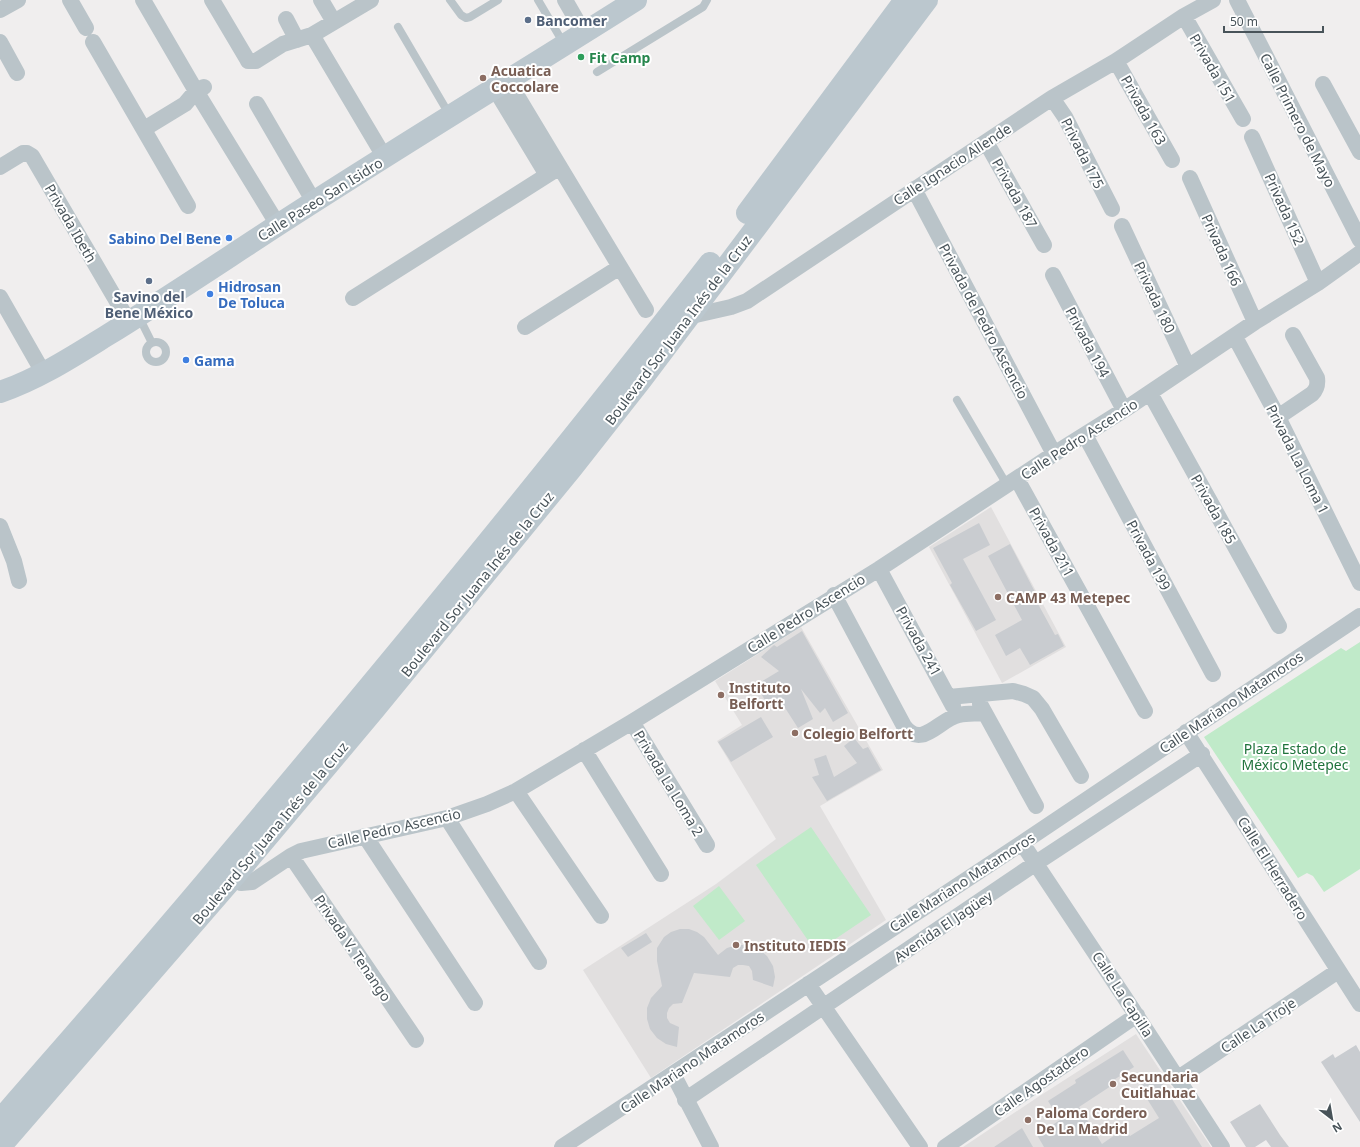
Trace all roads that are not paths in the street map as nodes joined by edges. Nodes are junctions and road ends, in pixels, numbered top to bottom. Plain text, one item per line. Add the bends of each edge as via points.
1 (18, 0) edge
2 (70, 0) edge
3 (143, 0) edge
4 (156, 0) edge
5 (212, 0) edge
6 (321, 0) edge
7 (371, 0) edge
8 (450, 0) edge
9 (498, 0) edge
10 (538, 0) edge
11 (565, 0) edge
12 (636, 0) edge
13 (707, 0) edge
14 (905, 0) edge
15 (927, 0) edge
16 (1213, 0) edge
17 (1237, 0) edge
18 (0, 10) edge
19 (1184, 16) junction
20 (286, 19) dead end
21 (334, 22) junction
22 (398, 27) dead end
23 (584, 34) junction
24 (312, 35) junction
25 (297, 40) junction
26 (0, 42) edge
27 (564, 45) junction
28 (1116, 61) junction
29 (598, 72) dead end
30 (17, 73) dead end
31 (1323, 84) dead end
32 (502, 85) junction
33 (201, 89) junction
34 (1052, 98) junction
35 (257, 104) dead end
36 (451, 117) junction
37 (1243, 119) dead end
38 (144, 129) junction
39 (1252, 137) dead end
40 (986, 142) junction
41 (1360, 152) edge
42 (385, 158) junction
43 (1172, 160) dead end
44 (0, 167) edge
45 (554, 171) junction
46 (1190, 178) dead end
47 (914, 189) junction
48 (314, 202) junction
49 (188, 206) dead end
50 (1112, 209) dead end
51 (283, 222) junction
52 (1122, 226) dead end
53 (1360, 240) edge
54 (1044, 245) dead end
55 (1360, 253) edge
56 (620, 268) junction
57 (1053, 275) dead end
58 (1318, 283) junction
59 (0, 297) edge
60 (353, 298) dead end
61 (646, 310) dead end
62 (688, 317) junction
63 (134, 319) junction
64 (1255, 322) junction
65 (525, 327) dead end
66 (1293, 335) dead end
67 (1235, 337) junction
68 (152, 343) dead end
69 (1188, 367) junction
70 (44, 374) junction
71 (0, 392) edge
72 (1150, 393) junction
73 (957, 400) dead end
74 (1124, 410) junction
75 (1278, 417) junction
76 (1085, 435) junction
77 (1054, 454) junction
78 (1012, 482) junction
79 (0, 526) edge
80 (879, 569) junction
81 (19, 581) dead end
82 (1360, 583) edge
83 (834, 595) junction
84 (1360, 616) edge
85 (1279, 626) dead end
86 (1213, 674) dead end
87 (975, 695) junction
88 (949, 697) junction
89 (1145, 711) dead end
90 (984, 713) junction
91 (958, 715) junction
92 (632, 722) junction
93 (1186, 732) junction
94 (584, 750) junction
95 (1202, 754) junction
96 (1081, 776) dead end
97 (516, 791) junction
98 (1036, 806) dead end
99 (447, 818) junction
100 (365, 836) junction
101 (1022, 843) junction
102 (707, 845) dead end
103 (291, 856) junction
104 (1036, 863) junction
105 (226, 873) junction
106 (661, 874) dead end
107 (601, 916) dead end
108 (539, 962) dead end
109 (1338, 971) junction
110 (808, 984) junction
111 (476, 1003) dead end
112 (1360, 1004) edge
113 (823, 1006) junction
114 (1137, 1016) junction
115 (416, 1040) dead end
116 (672, 1074) junction
117 (1177, 1078) junction
118 (685, 1100) junction
119 (0, 1120) edge
120 (0, 1147) edge
121 (562, 1147) edge
122 (711, 1147) edge
123 (920, 1147) edge
124 (945, 1147) edge
125 (1222, 1147) edge

1 - 18 street
2 - 38 street
3 - 33 street
4 - 33 street
5 - 25 street via 248,61 256,61 283,44
6 - 21 street
7 - 21 street
8 - 9 lane via 461,15 470,18
10 - 27 lane
11 - 23 street
12 - 23 main road, Calle Paseo San Isidro
13 - 29 lane via 704,7
14 - 105 main road, Boulevard Sor Juana Inés de la Cruz via 640,353 383,671
15 - 62 main road, Boulevard Sor Juana Inés de la Cruz
16 - 19 street, Calle Ignacio Allende
17 - 53 street, Calle Primero de Mayo
19 - 28 street, Calle Ignacio Allende
19 - 37 street, Privada 151
20 - 25 street
21 - 24 street
22 - 36 lane
23 - 27 main road, Calle Paseo San Isidro
24 - 25 street
24 - 42 street
26 - 30 street
27 - 32 main road, Calle Paseo San Isidro
28 - 34 street, Calle Ignacio Allende
28 - 43 street, Privada 163
31 - 41 street
32 - 36 main road, Calle Paseo San Isidro
32 - 45 street
33 - 38 street via 185,104
33 - 51 street
34 - 40 street, Calle Ignacio Allende
34 - 50 street, Privada 175 via 1065,117
35 - 48 street
36 - 42 main road, Calle Paseo San Isidro
38 - 49 street
39 - 58 street, Privada 152
40 - 47 street, Calle Ignacio Allende
40 - 54 street, Privada 187
42 - 48 main road, Calle Paseo San Isidro
44 - 63 street, Privada Ibeth via 23,153 27,152 32,156
45 - 56 street
45 - 60 street
46 - 64 street, Privada 166
47 - 62 street, Calle Ignacio Allende via 747,301
47 - 77 street, Privada de Pedro Ascencio
48 - 51 main road, Calle Paseo San Isidro
51 - 63 main road, Calle Paseo San Isidro
52 - 69 street, Privada 180
55 - 58 street, Calle Pedro Ascencio
56 - 61 street
56 - 65 street
57 - 74 street, Privada 194
58 - 64 street, Calle Pedro Ascencio
59 - 70 street
62 - 105 main road, Boulevard Sor Juana Inés de la Cruz via 572,468 359,728
63 - 68 lane
63 - 70 main road, Calle Paseo San Isidro
64 - 67 street, Calle Pedro Ascencio
66 - 75 street via 1318,384 1312,394
67 - 69 street, Calle Pedro Ascencio
67 - 75 street, Privada La Loma 1
69 - 72 street, Calle Pedro Ascencio
70 - 71 main road, Calle Paseo San Isidro
72 - 74 street, Calle Pedro Ascencio
72 - 85 street, Privada 185
73 - 78 lane
74 - 76 street, Calle Pedro Ascencio
75 - 82 street, Privada La Loma 1
76 - 77 street, Calle Pedro Ascencio
76 - 86 street, Privada 199
77 - 78 street, Calle Pedro Ascencio
78 - 80 street, Calle Pedro Ascencio
78 - 89 street, Privada 211
79 - 81 street
80 - 83 street, Calle Pedro Ascencio
80 - 88 street, Privada 241
83 - 91 street via 910,733 916,736 923,735
83 - 92 street, Calle Pedro Ascencio
84 - 93 street, Calle Mariano Matamoros
87 - 88 street
87 - 90 street
87 - 96 street via 1013,691 1033,698
88 - 91 street, Privada 241
90 - 91 street
90 - 98 street
92 - 94 street, Calle Pedro Ascencio
92 - 102 street, Privada La Loma 2
93 - 95 street, Calle El Herradero
93 - 101 street, Calle Mariano Matamoros
94 - 97 street, Calle Pedro Ascencio
94 - 106 street
95 - 104 street, Avenida El Jagüey
95 - 109 street, Calle El Herradero
97 - 99 street, Calle Pedro Ascencio
97 - 107 street
99 - 100 street, Calle Pedro Ascencio
99 - 108 street
100 - 103 street, Calle Pedro Ascencio
100 - 111 street
101 - 104 street, Calle La Capilla
101 - 110 street, Calle Mariano Matamoros
103 - 105 street, Calle Pedro Ascencio via 247,884
103 - 115 street, Privada V. Tenango
104 - 113 street, Avenida El Jagüey
104 - 114 street, Calle La Capilla
105 - 119 main road, Boulevard Sor Juana Inés de la Cruz
105 - 120 main road, Boulevard Sor Juana Inés de la Cruz
109 - 112 street, Calle El Herradero
109 - 117 street, Calle La Troje
110 - 113 street
110 - 116 street, Calle Mariano Matamoros
113 - 118 street, Avenida El Jagüey
113 - 123 street
114 - 117 street, Calle La Capilla
114 - 124 street, Calle Agostadero
116 - 118 street
116 - 121 street, Calle Mariano Matamoros
117 - 125 street, Calle La Capilla
118 - 122 street

